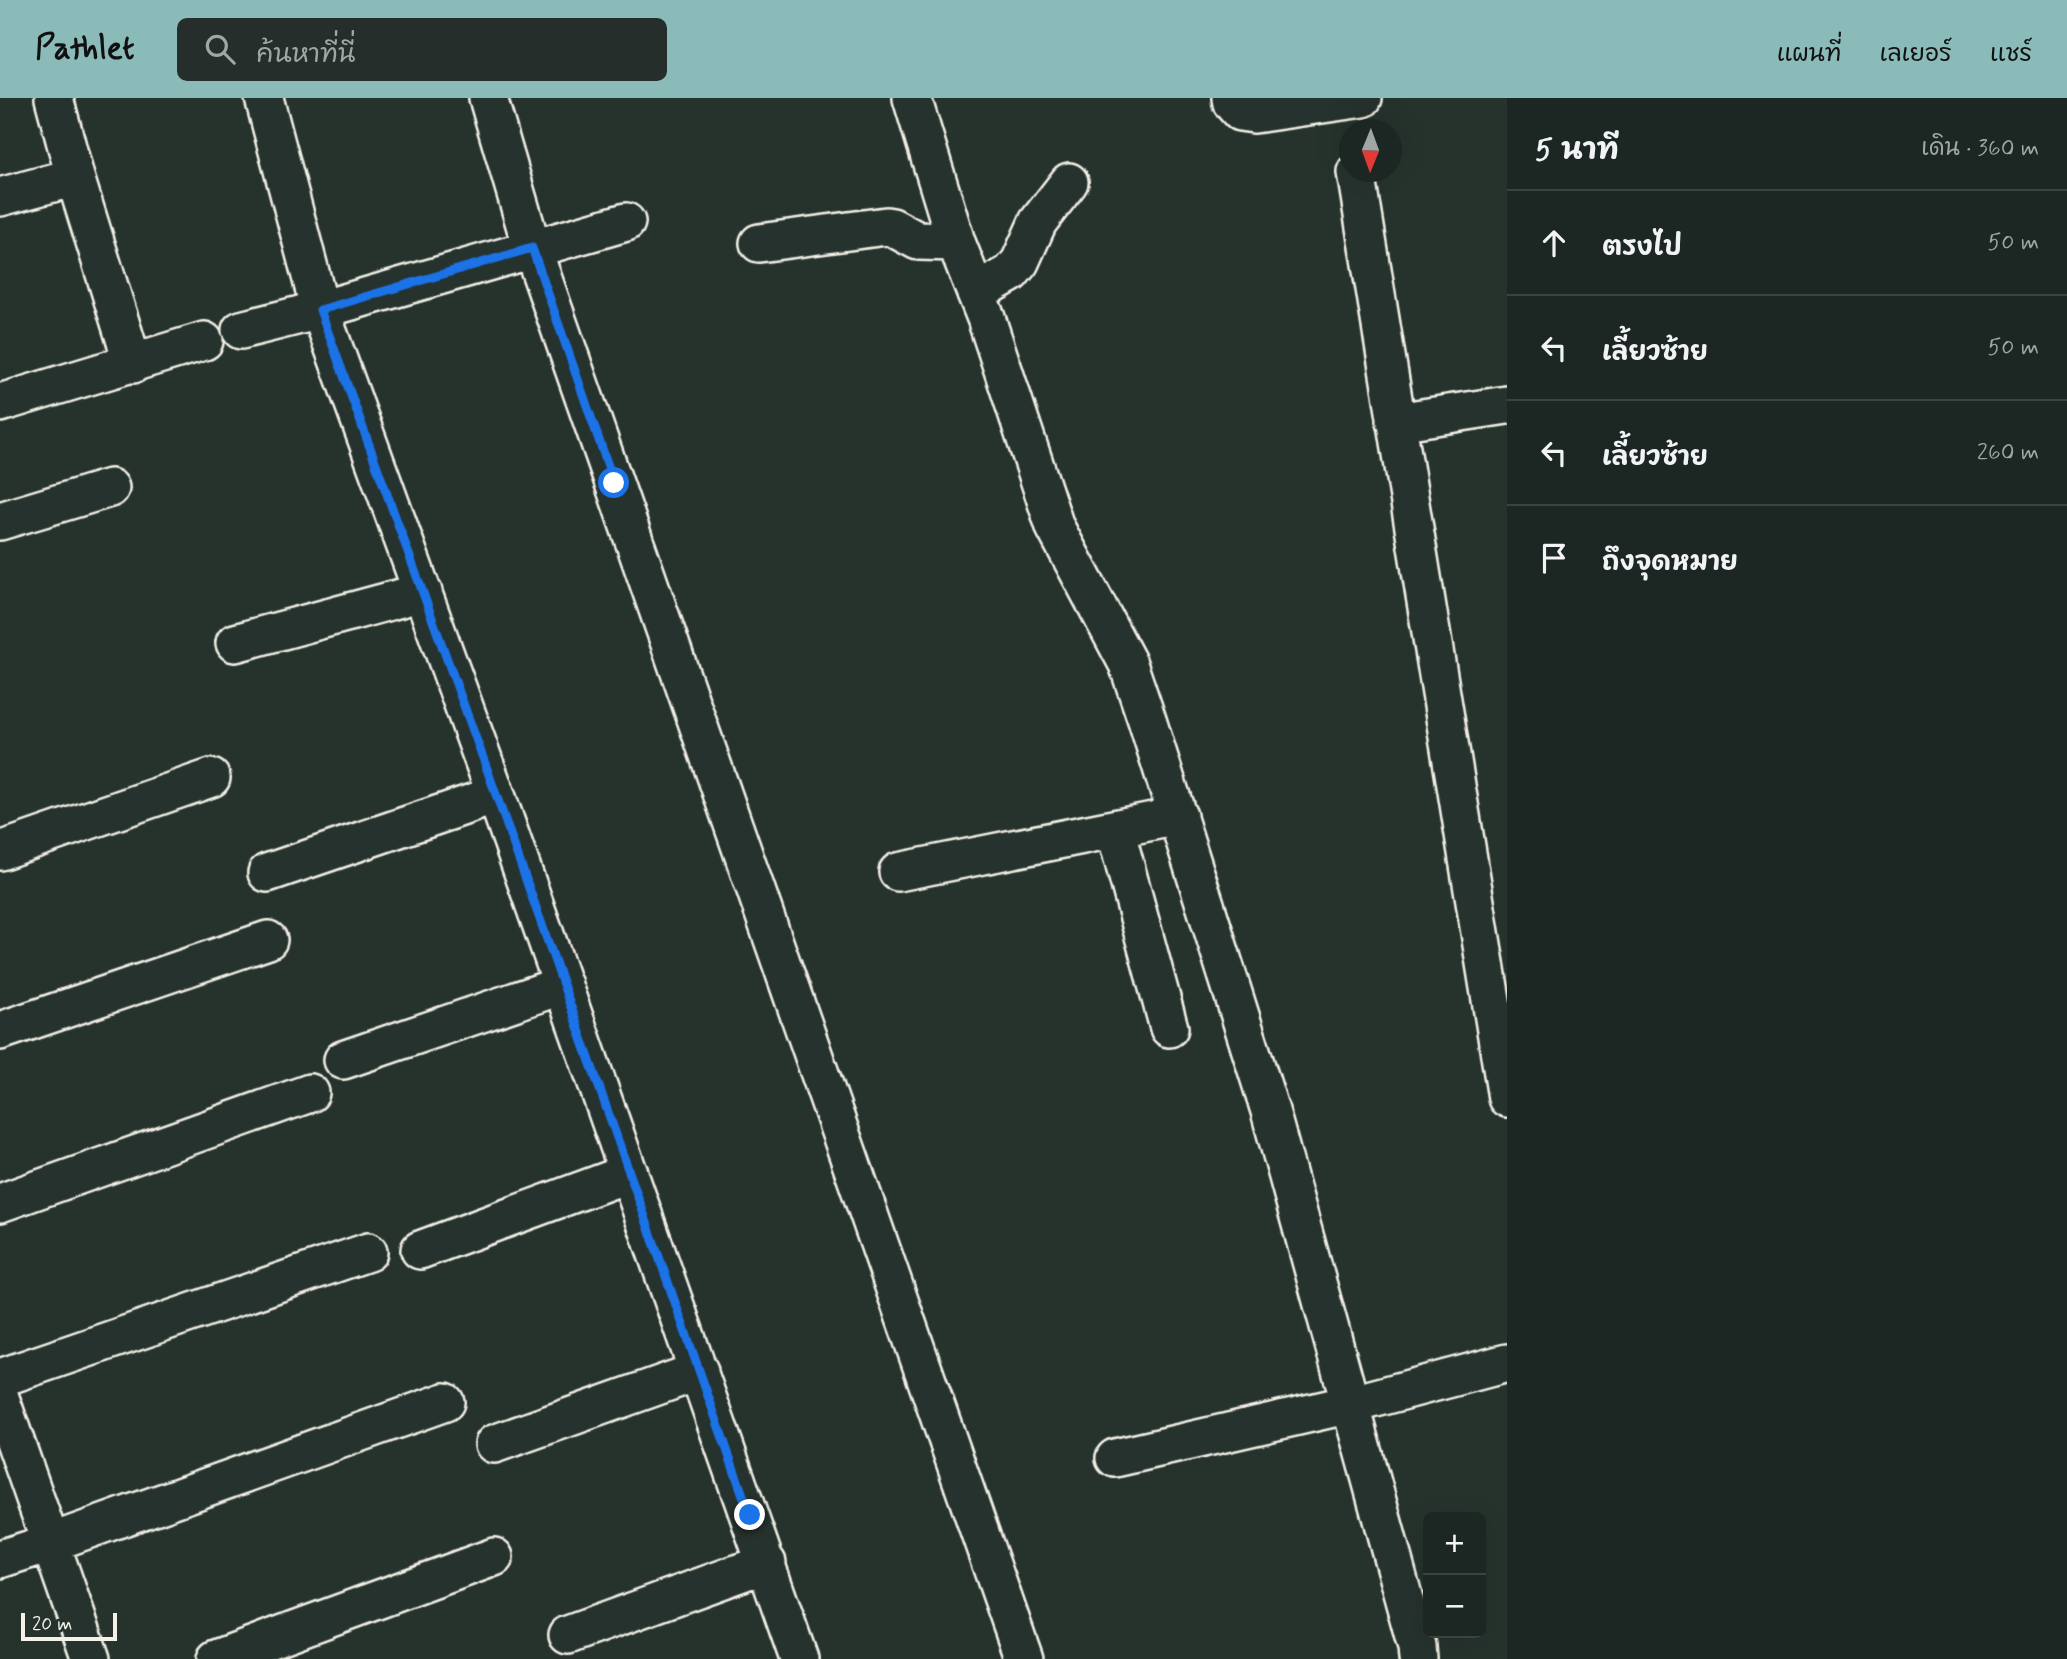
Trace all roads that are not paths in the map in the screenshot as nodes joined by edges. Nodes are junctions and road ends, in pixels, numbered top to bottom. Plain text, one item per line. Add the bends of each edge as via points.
1 (54, 98) edge
2 (264, 98) edge
3 (488, 98) edge
4 (912, 98) edge
5 (1231, 98) edge
6 (1352, 110) edge
7 (75, 177) junction
8 (1069, 182) dead end
9 (1358, 182) edge
10 (0, 197) edge
11 (626, 222) dead end
12 (956, 242) junction
13 (759, 243) dead end
14 (532, 248) junction
15 (976, 293) junction
16 (320, 310) junction
17 (240, 330) dead end
18 (204, 341) dead end
19 (133, 364) junction
20 (0, 403) edge
21 (1507, 405) edge
22 (1396, 422) junction
23 (110, 488) dead end
24 (0, 521) edge
25 (424, 592) junction
26 (235, 643) dead end
27 (211, 778) dead end
28 (496, 795) junction
29 (1178, 816) junction
30 (1115, 829) junction
31 (0, 851) edge
32 (898, 872) dead end
33 (267, 873) dead end
34 (268, 940) dead end
35 (563, 985) junction
36 (1169, 1028) dead end
37 (0, 1031) edge
38 (343, 1060) dead end
39 (310, 1093) dead end
40 (1507, 1098) edge
41 (629, 1172) junction
42 (0, 1203) edge
43 (420, 1250) dead end
44 (368, 1252) dead end
45 (1507, 1363) edge
46 (699, 1371) junction
47 (0, 1378) edge
48 (0, 1398) edge
49 (445, 1402) dead end
50 (1352, 1404) junction
51 (494, 1444) dead end
52 (1115, 1458) dead end
53 (50, 1543) junction
54 (494, 1557) dead end
55 (0, 1559) edge
56 (767, 1563) junction
57 (568, 1635) dead end
58 (91, 1659) edge
59 (216, 1659) edge
60 (799, 1659) edge
61 (1024, 1659) edge
62 (1418, 1659) edge

1 - 7 street
2 - 16 street
3 - 14 street
4 - 12 street
5 - 6 street via 1240,112 1254,114
7 - 10 street
7 - 19 street
8 - 15 street via 1038,222 1011,273
9 - 22 street
11 - 14 street
12 - 13 street via 918,241 886,226
12 - 15 street
14 - 16 street
14 - 61 street
15 - 29 street via 1055,527 1128,664
16 - 17 street
16 - 25 street
18 - 19 street
19 - 20 street
21 - 22 street
22 - 40 street
23 - 24 street
25 - 26 street
25 - 28 street
27 - 31 street
28 - 33 street
28 - 35 street
29 - 30 street
29 - 50 street via 1270,1111
30 - 32 street
30 - 36 street
34 - 37 street
35 - 38 street
35 - 41 street
39 - 42 street
41 - 43 street
41 - 46 street
44 - 47 street
45 - 50 street
46 - 51 street
46 - 56 street
48 - 53 street
49 - 53 street
50 - 52 street
50 - 62 street
53 - 55 street
53 - 58 street
54 - 59 street
56 - 57 street
56 - 60 street

